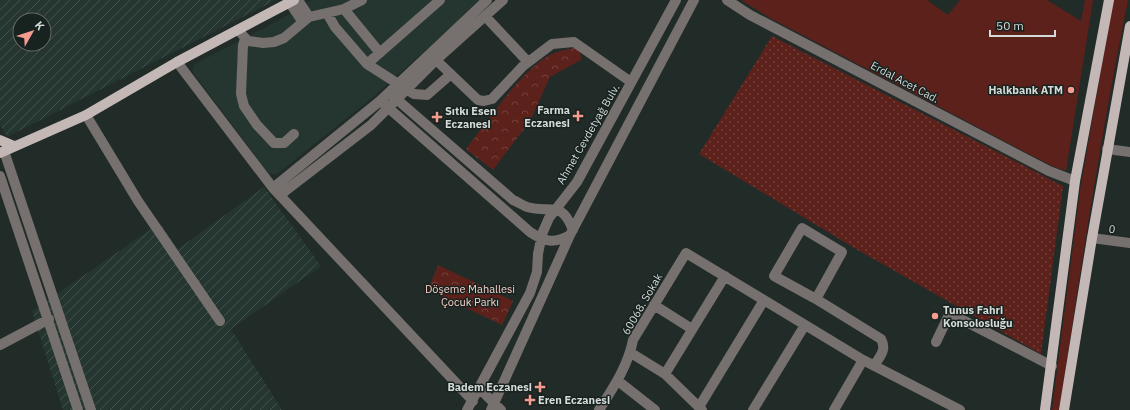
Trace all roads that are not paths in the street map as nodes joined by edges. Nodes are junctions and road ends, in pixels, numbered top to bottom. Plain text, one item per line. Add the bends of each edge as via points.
1 (362, 0) edge
2 (440, 0) edge
3 (486, 0) edge
4 (503, 0) edge
5 (676, 0) edge
6 (694, 0) edge
7 (727, 0) edge
8 (1109, 0) edge
9 (294, 1) edge
10 (344, 9) junction
11 (327, 12) junction
12 (485, 16) junction
13 (306, 19) junction
14 (1130, 26) edge
15 (238, 30) junction
16 (245, 38) junction
17 (380, 53) junction
18 (436, 60) junction
19 (177, 62) junction
20 (528, 62) junction
21 (367, 64) junction
22 (451, 74) junction
23 (631, 82) junction
24 (397, 84) junction
25 (407, 90) junction
26 (387, 92) junction
27 (398, 99) junction
28 (380, 101) junction
29 (389, 108) junction
30 (86, 114) junction
31 (294, 134) dead end
32 (0, 140) edge
33 (14, 146) junction
34 (1, 149) edge
35 (1107, 149) junction
36 (1130, 152) edge
37 (0, 176) edge
38 (1075, 181) junction
39 (276, 192) junction
40 (555, 209) junction
41 (571, 233) junction
42 (1092, 238) junction
43 (541, 239) junction
44 (1130, 243) edge
45 (725, 276) junction
46 (816, 299) junction
47 (764, 300) junction
48 (654, 305) junction
49 (49, 319) junction
50 (220, 321) dead end
51 (806, 325) junction
52 (692, 329) junction
53 (936, 342) dead end
54 (0, 345) edge
55 (631, 353) junction
56 (863, 360) junction
57 (874, 366) junction
58 (1052, 366) junction
59 (665, 374) junction
60 (618, 381) junction
61 (480, 389) junction
62 (470, 406) edge
63 (495, 408) edge
64 (700, 408) edge
65 (837, 409) edge
66 (78, 410) edge
67 (91, 410) edge
68 (598, 410) edge
69 (655, 410) edge
70 (753, 410) edge
71 (960, 410) edge
72 (1045, 410) edge
73 (1064, 410) edge

1 - 10 street
2 - 17 street
3 - 24 street
4 - 12 street
5 - 23 street, Ahmet Cevdetyağ Bulv.
6 - 41 street
7 - 38 street, Erdal Acet Cad. via 750,15 1042,168
8 - 38 main road
9 - 13 street
9 - 15 main road
10 - 11 street
10 - 17 street
11 - 13 street
11 - 21 street via 335,27
12 - 18 street
12 - 20 street
13 - 16 street via 284,38 274,42 263,43
14 - 35 main road
15 - 16 street
15 - 19 main road
16 - 31 street via 241,94 246,112 274,143 284,143
17 - 21 street
18 - 22 street
18 - 25 street
19 - 30 main road
19 - 39 street
20 - 22 street via 492,99 484,101 478,100
20 - 23 street via 552,44 574,42
21 - 24 street
22 - 25 street via 427,94 414,94
23 - 40 street, Ahmet Cevdetyağ Bulv. via 577,182
24 - 25 street
24 - 26 street
25 - 27 street
26 - 27 street
26 - 28 street
27 - 29 street
27 - 40 street via 513,200 527,207
28 - 29 street
28 - 39 street
29 - 39 street via 371,125
29 - 43 street
30 - 33 main road
30 - 50 street via 138,201
32 - 33 main road
33 - 34 main road
34 - 67 street
35 - 36 street
35 - 42 main road
37 - 49 street
38 - 58 main road via 1058,297
39 - 62 street
40 - 41 street via 563,213 569,221
40 - 43 street, Ahmet Cevdetyağ Bulv.
41 - 43 street via 560,241 550,242
41 - 63 street via 540,299
42 - 44 street, 0
42 - 73 main road
43 - 61 street, Ahmet Cevdetyağ Bulv. via 537,272 530,292
45 - 47 street
45 - 48 street, 60068. Sokak via 686,253
45 - 52 street
46 - 46 street via 842,252 802,228 774,276
46 - 57 street via 880,339 884,345 883,351
47 - 51 street
47 - 64 street
48 - 52 street
48 - 55 street, 60068. Sokak via 633,340
49 - 54 street
49 - 66 street
51 - 56 street
51 - 70 street
52 - 59 street
53 - 58 street via 951,314
55 - 59 street
55 - 60 street, 60068. Sokak
56 - 57 street
56 - 65 street
57 - 71 street
58 - 72 main road
59 - 64 street
60 - 68 street, 60068. Sokak
60 - 69 street
61 - 62 street, Ahmet Cevdetyağ Bulv.
61 - 63 street

